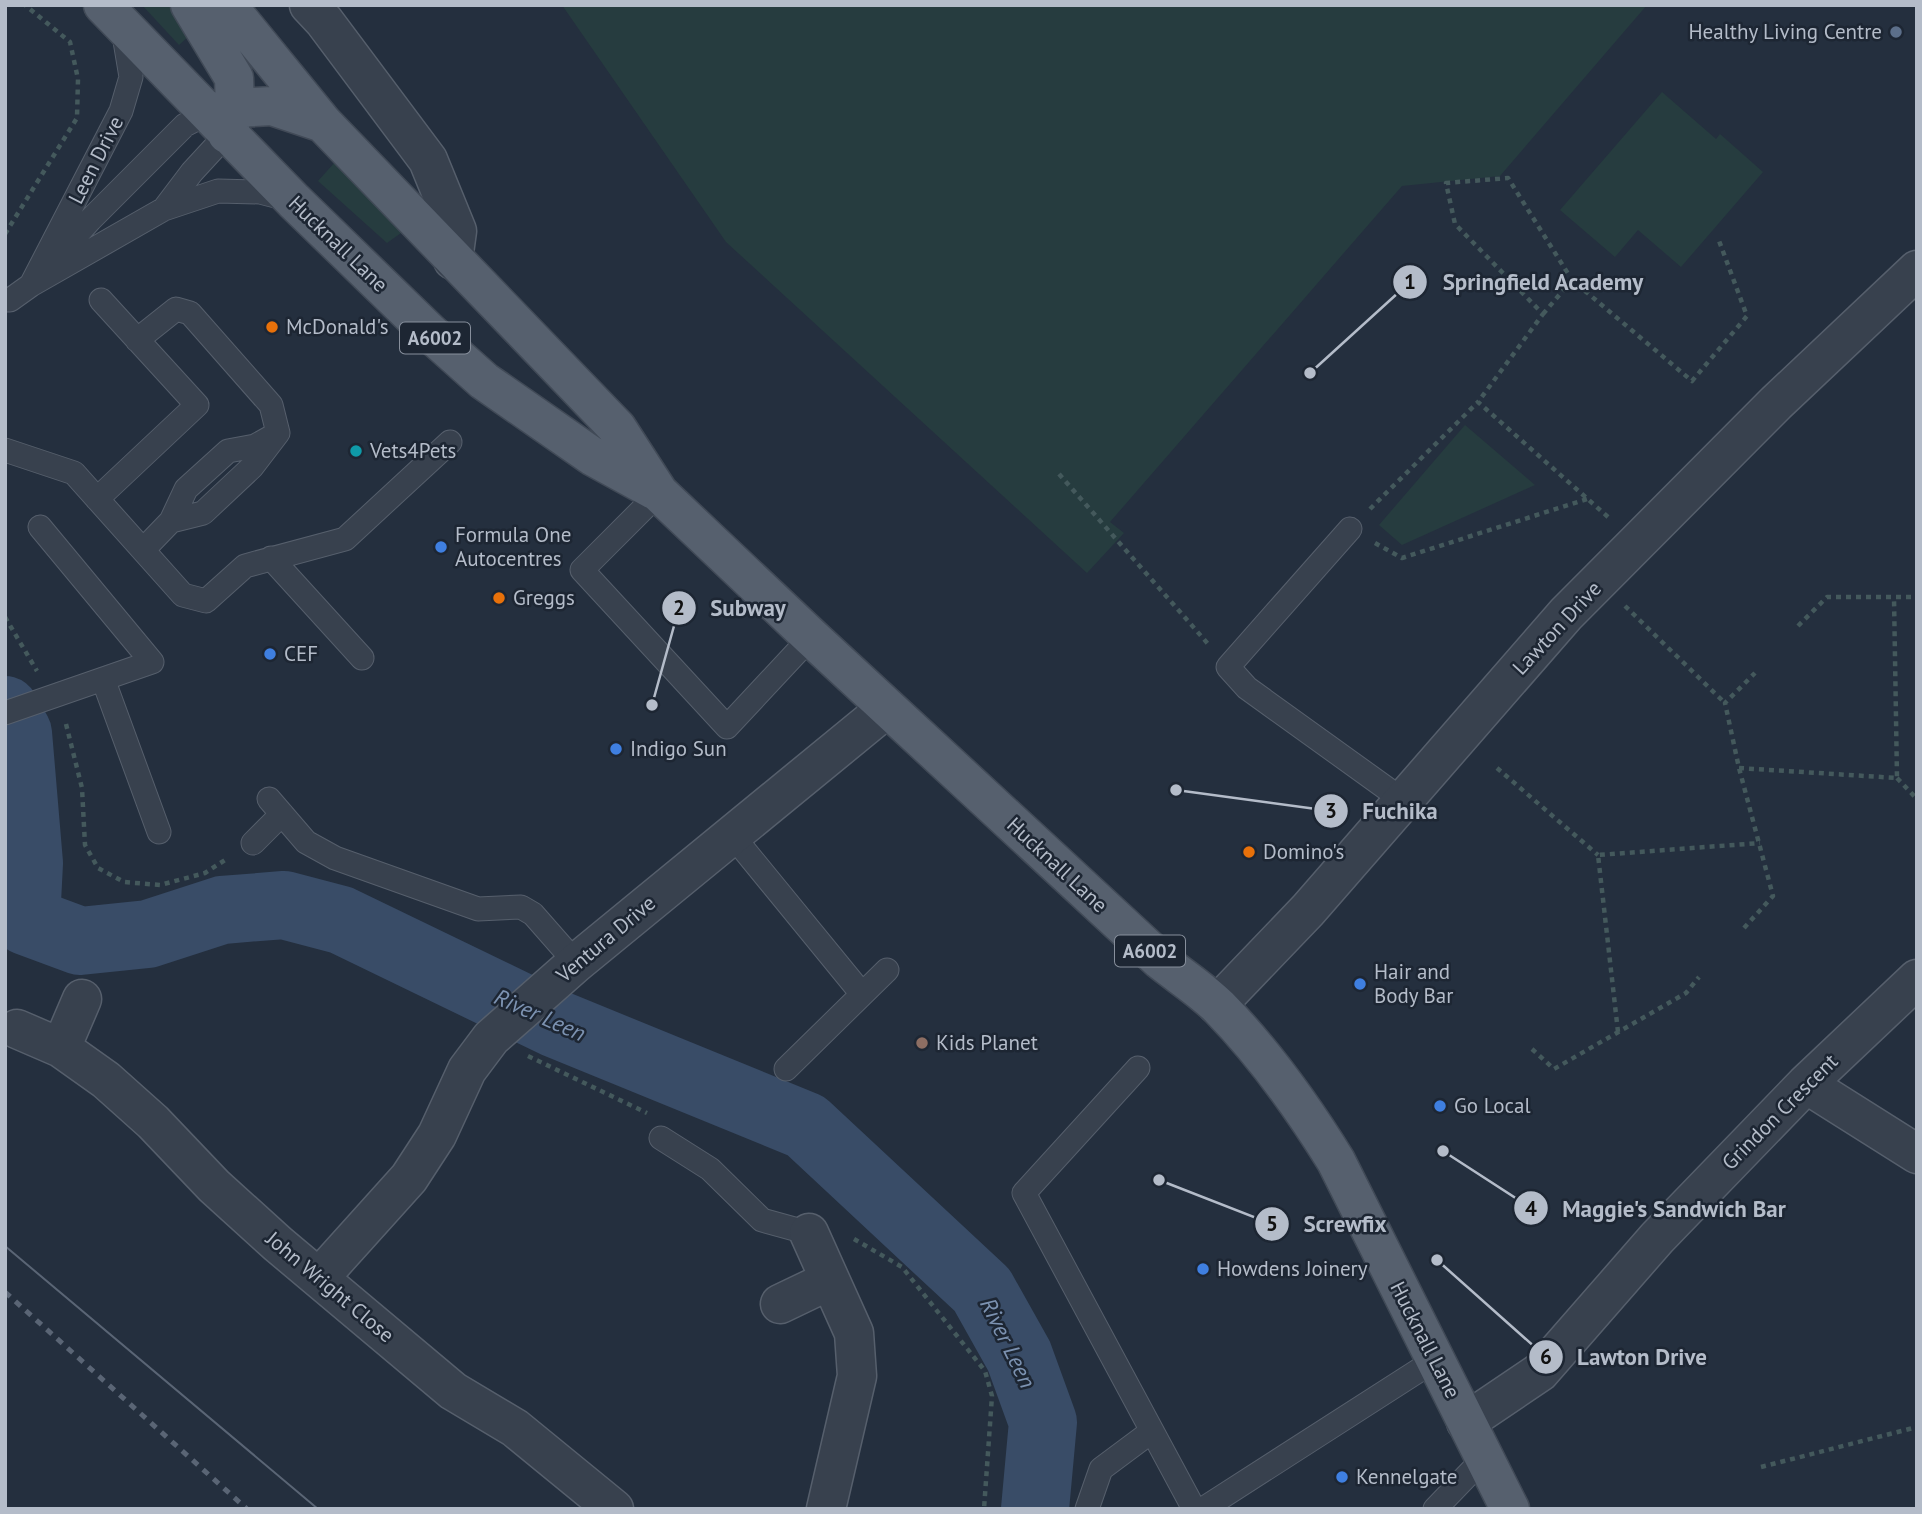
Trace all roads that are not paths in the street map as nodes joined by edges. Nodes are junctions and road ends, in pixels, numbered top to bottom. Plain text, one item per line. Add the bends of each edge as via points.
1 (190, 5) edge
2 (227, 5) edge
3 (309, 5) edge
4 (113, 16) edge
5 (224, 118) junction
6 (323, 123) junction
7 (294, 201) junction
8 (164, 209) junction
9 (453, 260) junction
10 (1917, 270) edge
11 (31, 285) junction
12 (5, 300) edge
13 (101, 300) dead end
14 (137, 340) junction
15 (450, 442) dead end
16 (5, 450) edge
17 (659, 492) junction
18 (97, 499) junction
19 (40, 527) dead end
20 (1350, 530) road end
21 (143, 550) junction
22 (271, 558) junction
23 (811, 637) junction
24 (362, 658) dead end
25 (103, 679) junction
26 (887, 708) junction
27 (5, 713) edge
28 (1404, 801) junction
29 (159, 832) dead end
30 (732, 835) junction
31 (253, 843) road end
32 (569, 969) junction
33 (887, 970) dead end
34 (1917, 979) edge
35 (862, 994) junction
36 (82, 999) dead end
37 (1217, 1005) junction
38 (11, 1032) edge
39 (61, 1048) junction
40 (1138, 1068) dead end
41 (786, 1069) dead end
42 (1806, 1084) junction
43 (661, 1138) dead end
44 (1917, 1154) edge
45 (826, 1233) joint
46 (319, 1278) junction
47 (830, 1280) junction
48 (780, 1304) dead end
49 (1435, 1360) junction
50 (1466, 1422) junction
51 (1152, 1431) junction
52 (1484, 1458) junction
53 (614, 1509) edge
54 (826, 1509) edge
55 (1087, 1509) edge
56 (1194, 1509) edge
57 (1203, 1509) edge
58 (1435, 1509) edge
59 (1510, 1509) edge

1 - 5 main road via 234,78
2 - 6 main road, Hucknall Lane / A6002
3 - 9 street via 428,160 457,231
4 - 5 main road, Hucknall Lane / A6002
4 - 11 lane, Leen Drive via 131,77 121,111
5 - 6 main road via 272,106
5 - 7 main road, Hucknall Lane / A6002
5 - 8 lane, Leen Drive
5 - 11 lane, Leen Drive via 185,125
6 - 9 main road, Hucknall Lane / A6002
7 - 8 lane, Leen Drive via 260,192 218,191
7 - 17 main road, Hucknall Lane / A6002 via 484,381 592,456
8 - 11 lane, Leen Drive
9 - 17 main road, Hucknall Lane / A6002 via 617,428
10 - 28 street, Lawton Drive via 1776,403 1566,614
11 - 12 lane, Leen Drive
13 - 14 lane
14 - 18 lane via 197,405
14 - 21 lane via 176,309 190,313 271,405 278,433 252,467 203,513 171,521
15 - 22 lane via 345,539
16 - 18 lane via 74,473
17 - 23 main road, Hucknall Lane / A6002
17 - 23 lane via 582,570 727,727
18 - 21 lane
19 - 25 lane via 152,663
20 - 28 lane via 1228,667 1247,688
21 - 22 lane via 183,595 206,601 244,565
22 - 24 lane
23 - 26 main road, Hucknall Lane / A6002
25 - 27 lane
25 - 29 lane
26 - 30 street, Ventura Drive
26 - 37 main road, Hucknall Lane / A6002 via 1160,960
28 - 37 street, Lawton Drive via 1308,911
30 - 32 street, Ventura Drive
30 - 35 lane
31 - 32 lane via 276,806 306,842 335,859 478,909 521,907 533,914
32 - 46 street, Ventura Drive via 491,1038 467,1070 437,1135 409,1178
33 - 35 lane
34 - 42 street, Grindon Crescent
35 - 41 lane
36 - 39 street
37 - 49 main road, Hucknall Lane / A6002 via 1257,1048 1336,1161
38 - 39 street, John Wright Close
39 - 46 street, John Wright Close via 106,1080 214,1186
40 - 51 lane via 1024,1193
42 - 44 street
42 - 50 street, Grindon Crescent via 1657,1238 1540,1372
43 - 45 lane via 710,1169 762,1220
45 - 47 street
46 - 53 street, John Wright Close via 453,1391 515,1428
47 - 48 street
47 - 54 street via 854,1333 857,1376
49 - 50 main road, Hucknall Lane / A6002
49 - 57 lane
50 - 52 main road, Hucknall Lane / A6002
51 - 55 lane via 1101,1469
51 - 56 lane
52 - 58 lane
52 - 59 main road, Hucknall Lane / A6002

